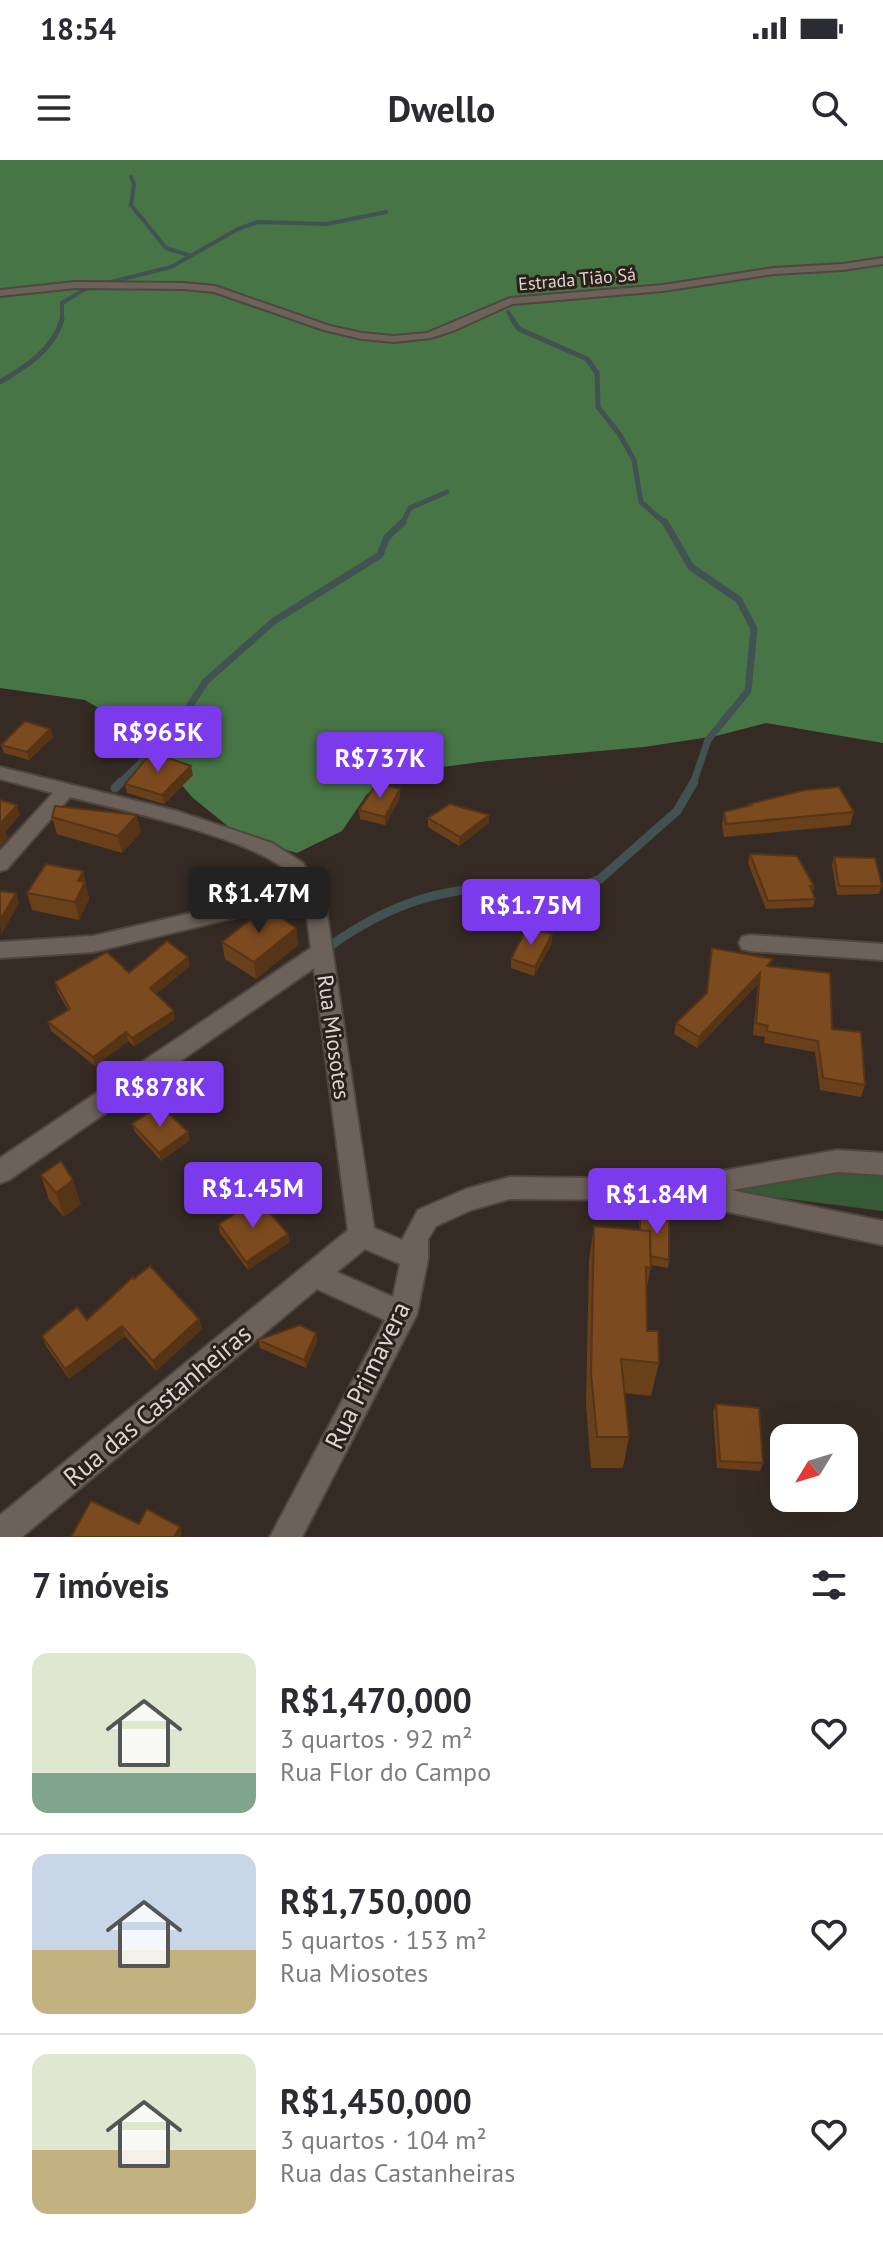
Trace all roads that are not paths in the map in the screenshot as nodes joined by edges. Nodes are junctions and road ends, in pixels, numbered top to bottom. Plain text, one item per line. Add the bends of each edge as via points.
1 (883, 261) edge
2 (0, 293) edge
3 (0, 773) edge
4 (66, 790) junction
5 (0, 864) edge
6 (312, 892) junction
7 (750, 943) dead end
8 (0, 950) edge
9 (323, 951) junction
10 (883, 952) edge
11 (883, 1164) edge
12 (0, 1172) edge
13 (672, 1189) junction
14 (883, 1233) edge
15 (362, 1235) junction
16 (415, 1258) junction
17 (314, 1275) junction
18 (403, 1314) junction
19 (0, 1535) edge
20 (285, 1537) edge

1 - 2 lane, Estrada Tião Sá via 510,301 428,336 394,339 327,328 199,287 75,285
3 - 4 street, Rua Miosotes
4 - 5 street
4 - 6 street, Rua Miosotes via 170,816 265,848 296,868
6 - 8 street via 93,944
6 - 9 street, Rua Miosotes
7 - 10 street
9 - 12 street
9 - 15 street, Rua Miosotes
11 - 13 street, Rua Primavera via 837,1161
13 - 14 street, Rua Primavera
13 - 16 street, Rua Primavera via 510,1188 427,1218 415,1237
15 - 16 street
15 - 17 street, Rua das Castanheiras
16 - 18 street, Rua Primavera
17 - 18 street
17 - 19 street, Rua das Castanheiras
18 - 20 street, Rua Primavera

